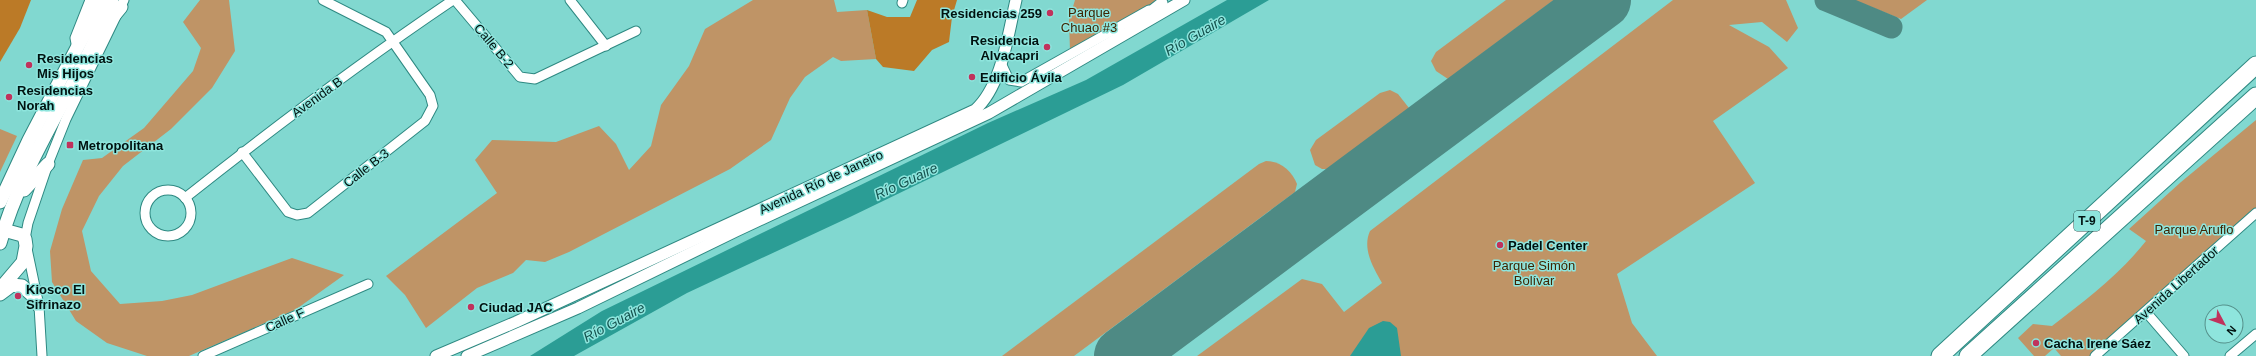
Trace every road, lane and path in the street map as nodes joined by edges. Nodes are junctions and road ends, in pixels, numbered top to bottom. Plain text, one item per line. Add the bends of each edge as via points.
1 (90, 0) edge
2 (100, 0) edge
3 (323, 0) edge
4 (454, 0) edge
5 (570, 0) edge
6 (1016, 0) edge
7 (1184, 0) edge
8 (1164, 1) edge
9 (119, 2) edge
10 (636, 32) dead end
11 (1121, 37) junction
12 (392, 41) junction
13 (606, 46) junction
14 (77, 49) junction
15 (1001, 63) junction
16 (2255, 65) edge
17 (2256, 96) edge
18 (2256, 104) edge
19 (59, 108) junction
20 (2227, 123) junction
21 (242, 152) junction
22 (48, 164) junction
23 (185, 198) junction
24 (15, 201) junction
25 (0, 202) edge
26 (2256, 213) edge
27 (0, 217) edge
28 (2, 229) edge
29 (25, 239) junction
30 (0, 243) edge
31 (368, 284) dead end
32 (0, 289) edge
33 (0, 294) edge
34 (39, 306) junction
35 (2146, 312) junction
36 (2256, 334) edge
37 (42, 356) edge
38 (203, 356) edge
39 (436, 356) edge
40 (467, 356) edge
41 (1940, 356) edge
42 (1968, 356) edge
43 (2095, 356) edge
44 (2184, 356) edge
45 (2230, 356) edge

1 - 14 street via 75,38
2 - 14 main road
3 - 12 street via 386,32
4 - 12 street, Avenida B
4 - 13 street, Calle B-2 via 520,77 534,79
5 - 13 street
6 - 15 street, Avenida Río de Janeiro
7 - 11 street, Avenida Río de Janeiro
8 - 11 street
8 - 15 street via 1021,82 1009,80
9 - 19 main road via 100,31
9 - 22 street
10 - 13 street, Calle B-2
11 - 40 street, Avenida Río de Janeiro via 989,113 578,308
12 - 21 street, Avenida B
12 - 21 street, Calle B-3 via 430,95 433,106 425,121 308,213 288,212
14 - 25 main road
15 - 39 street, Avenida Río de Janeiro via 987,97 975,110 516,322
16 - 41 highway, T-9
17 - 20 highway, T-9
18 - 20 highway
19 - 24 main road via 34,156
19 - 27 main road via 51,114
20 - 42 highway, T-9
21 - 23 street, Avenida B
22 - 24 main road
22 - 29 street
23 - 23 street via 170,190 162,191 150,199 145,213 147,224 163,236 171,236 185,228 191,213
24 - 28 main road
26 - 35 street, Avenida Libertador
28 - 29 main road via 18,233
28 - 30 main road
29 - 32 main road via 23,262
29 - 34 street
31 - 38 street, Calle F
33 - 34 main road via 12,285 22,286
34 - 37 street
35 - 43 street, Avenida Libertador
35 - 44 street
36 - 45 street

